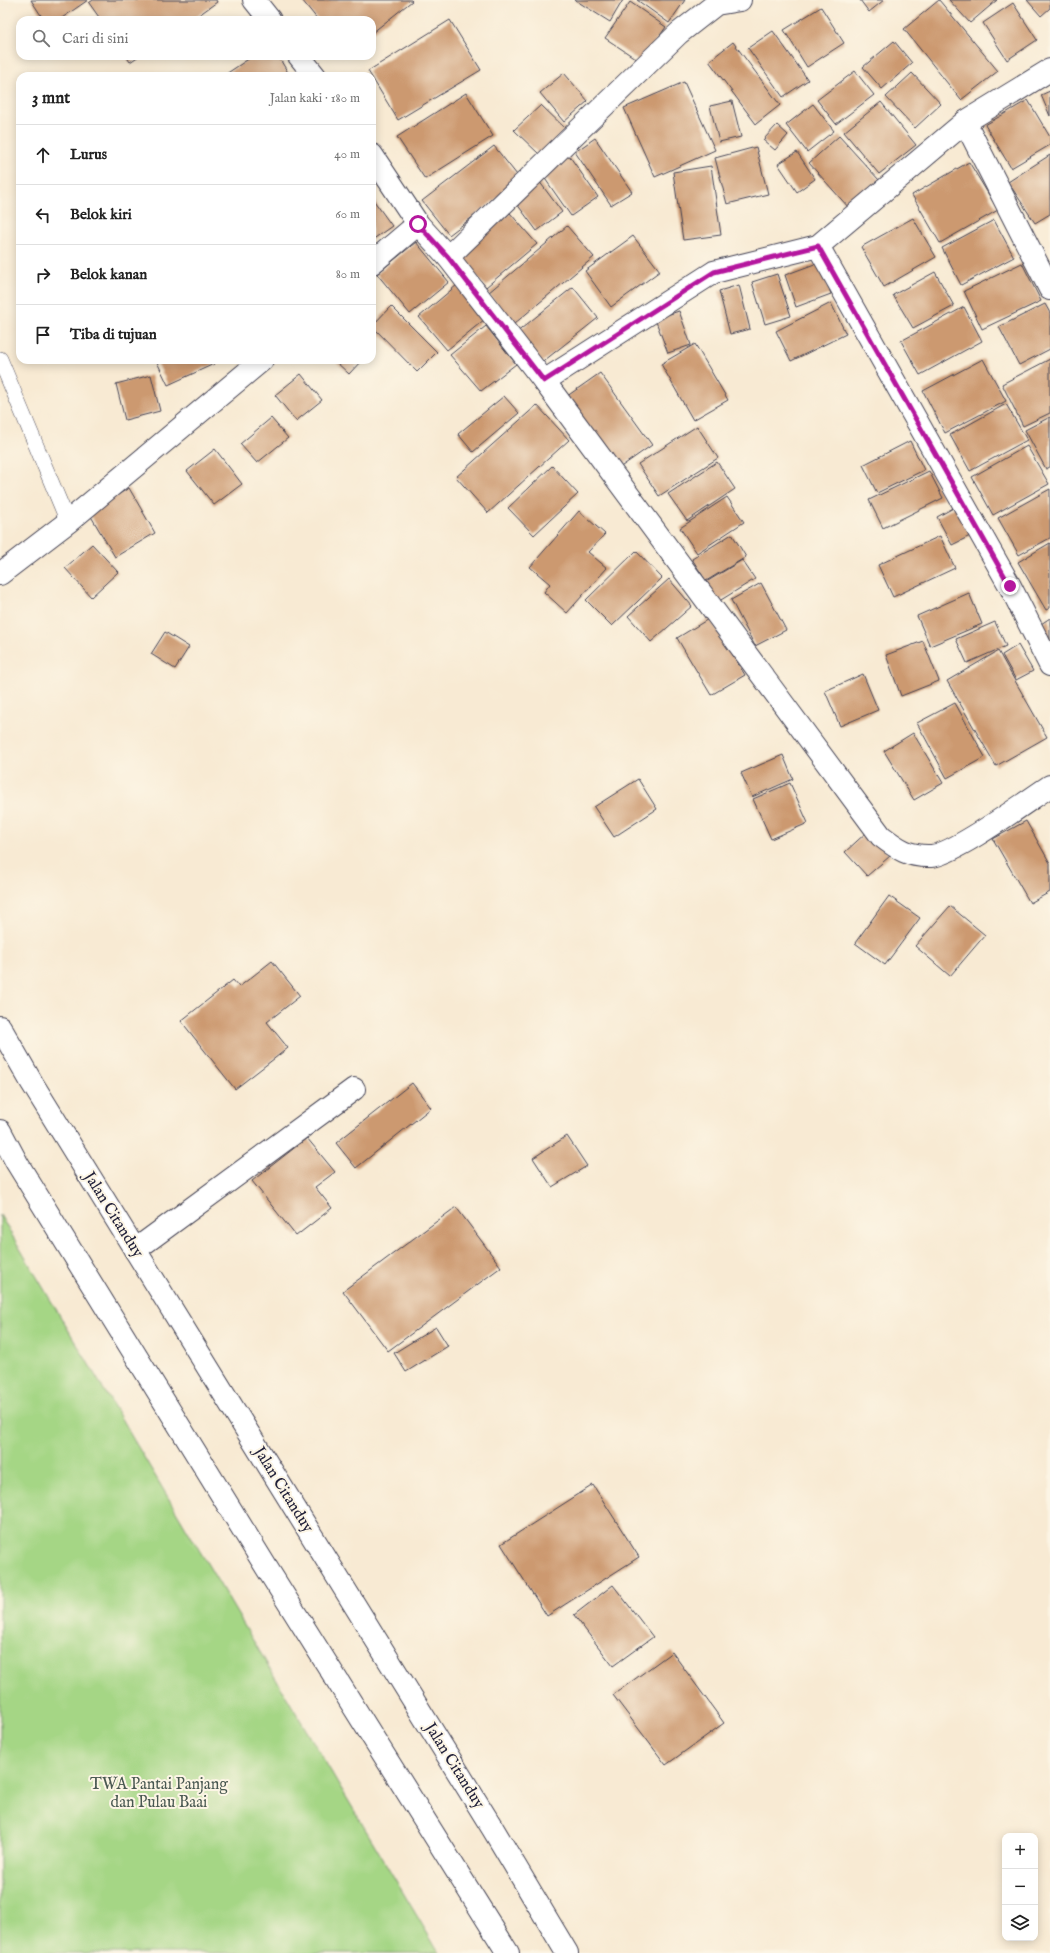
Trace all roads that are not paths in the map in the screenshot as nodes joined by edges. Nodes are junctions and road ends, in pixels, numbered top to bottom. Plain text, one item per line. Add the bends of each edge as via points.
1 (254, 0) edge
2 (740, 0) edge
3 (267, 16) edge
4 (302, 60) edge
5 (1050, 70) edge
6 (312, 72) edge
7 (965, 122) junction
8 (376, 161) edge
9 (418, 224) junction
10 (818, 246) junction
11 (448, 257) junction
12 (376, 260) edge
13 (1050, 289) edge
14 (0, 359) edge
15 (257, 364) edge
16 (544, 381) junction
17 (68, 522) junction
18 (0, 574) edge
19 (1050, 665) edge
20 (1050, 786) edge
21 (0, 1027) edge
22 (354, 1089) dead end
23 (0, 1131) edge
24 (135, 1250) junction
25 (508, 1953) edge
26 (567, 1953) edge

1 - 3 street
2 - 11 street via 716,4 679,33
4 - 6 street
5 - 7 street
7 - 10 street
7 - 13 street
8 - 9 street
9 - 11 street
9 - 12 street
10 - 16 street via 714,272
10 - 19 street via 1010,586
11 - 16 street
14 - 17 lane
15 - 17 street
16 - 20 street via 881,836 900,851 933,856 961,844
17 - 18 street
21 - 24 street, Jalan Citanduy via 32,1084
22 - 24 street
23 - 25 street via 21,1170 268,1570
24 - 26 street, Jalan Citanduy

